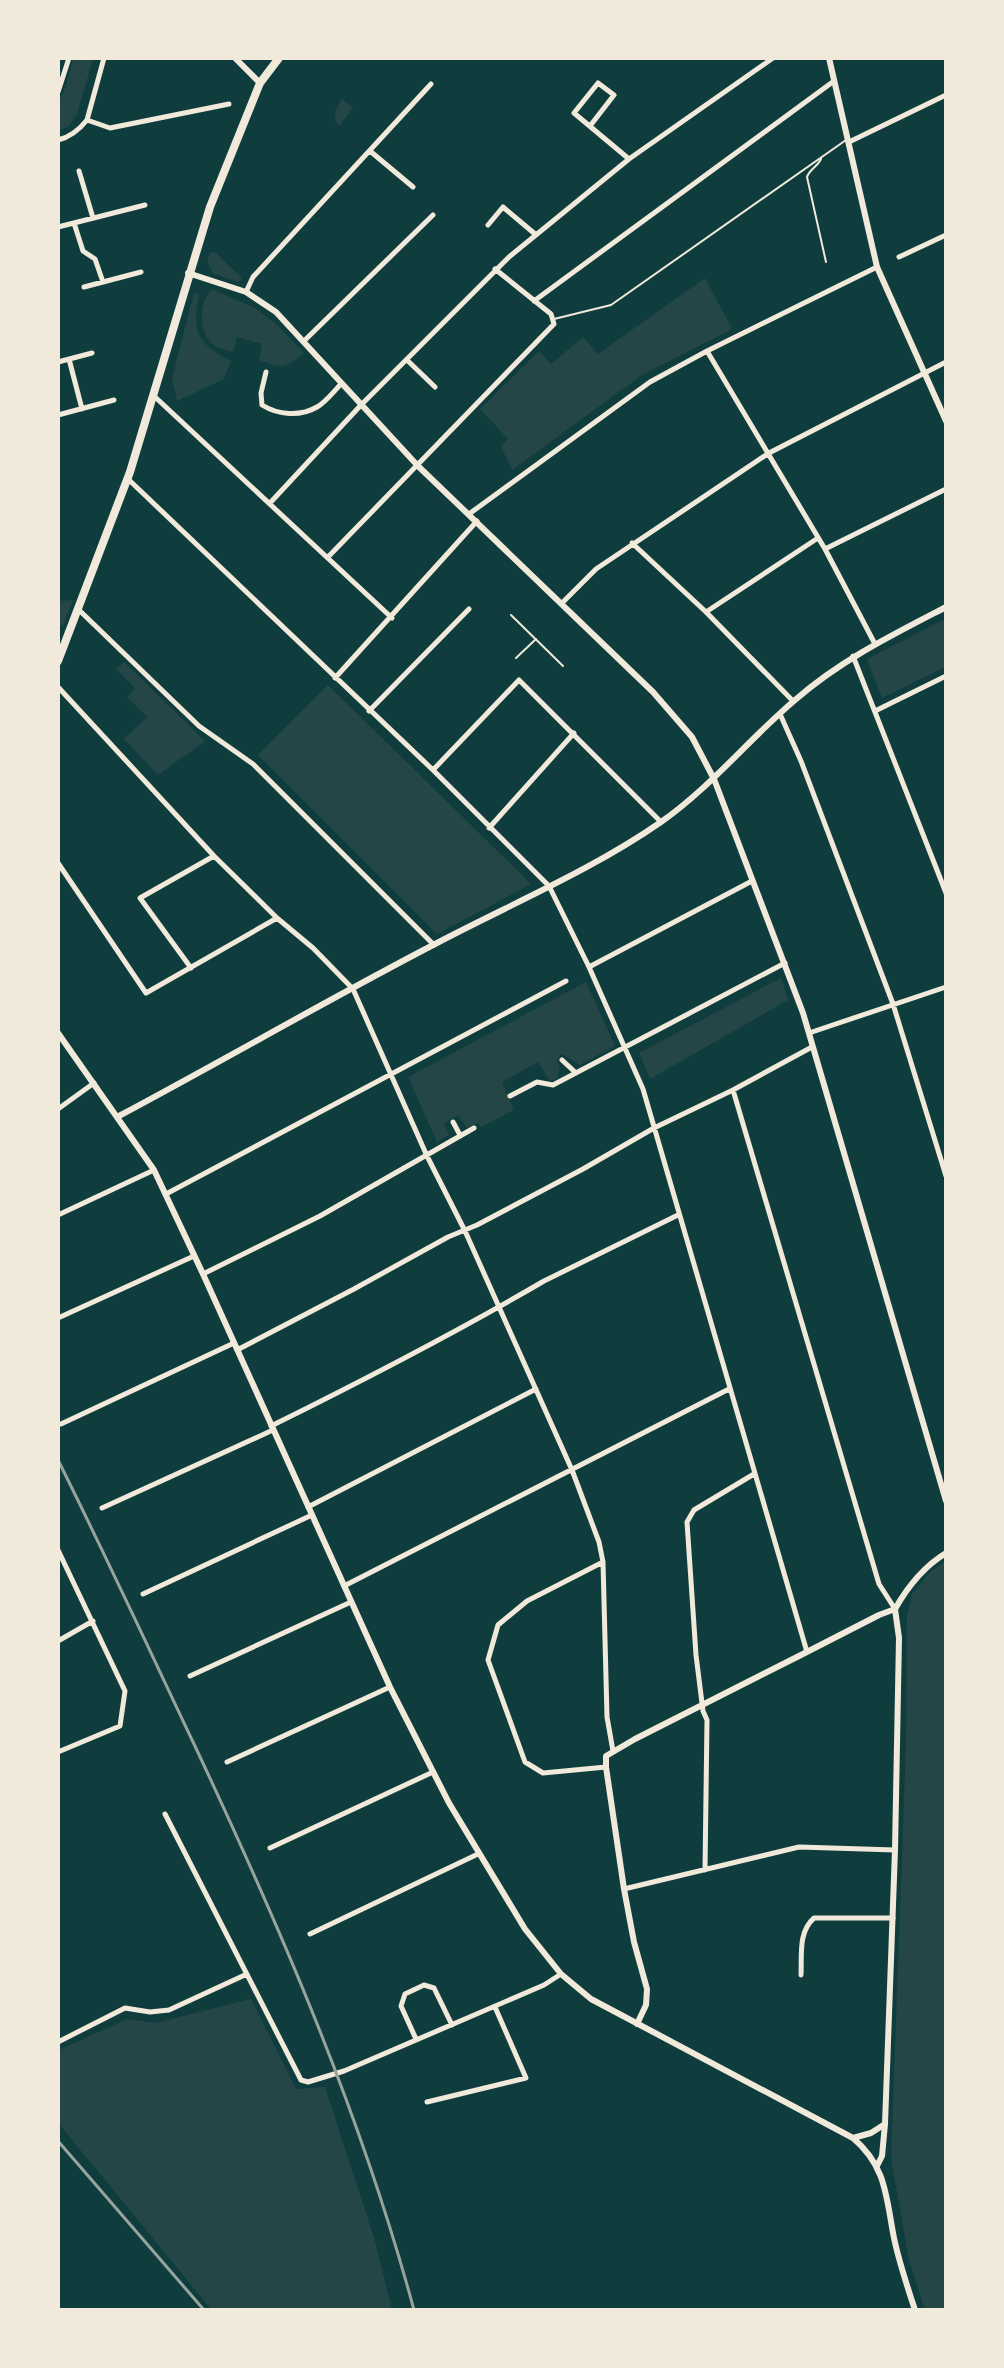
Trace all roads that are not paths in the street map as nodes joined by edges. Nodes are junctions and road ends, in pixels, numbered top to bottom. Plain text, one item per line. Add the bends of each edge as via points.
1 (69, 58) edge
2 (104, 58) edge
3 (235, 58) edge
4 (279, 58) edge
5 (774, 58) edge
6 (829, 58) edge
7 (834, 81) junction
8 (260, 83) junction
9 (431, 84) dead end
10 (58, 92) edge
11 (945, 95) edge
12 (229, 104) dead end
13 (87, 120) junction
14 (590, 126) junction
15 (58, 140) edge
16 (849, 140) junction
17 (370, 151) junction
18 (822, 156) junction
19 (629, 159) junction
20 (79, 171) dead end
21 (413, 187) dead end
22 (145, 205) dead end
23 (433, 215) dead end
24 (93, 218) junction
25 (74, 223) junction
26 (488, 225) dead end
27 (58, 227) edge
28 (535, 234) junction
29 (945, 235) edge
30 (899, 257) dead end
31 (826, 262) dead end
32 (878, 267) junction
33 (495, 268) junction
34 (141, 272) dead end
35 (188, 273) junction
36 (103, 282) junction
37 (84, 287) dead end
38 (246, 292) junction
39 (534, 301) junction
40 (554, 319) junction
41 (304, 341) junction
42 (707, 351) junction
43 (92, 353) dead end
44 (69, 359) junction
45 (407, 360) junction
46 (58, 362) edge
47 (945, 362) edge
48 (266, 372) dead end
49 (924, 374) junction
50 (341, 384) junction
51 (435, 387) dead end
52 (154, 396) junction
53 (114, 400) dead end
54 (361, 405) junction
55 (82, 409) junction
56 (58, 415) edge
57 (945, 421) edge
58 (769, 453) junction
59 (418, 466) junction
60 (128, 479) junction
61 (945, 489) edge
62 (270, 503) junction
63 (470, 514) junction
64 (477, 521) junction
65 (819, 538) junction
66 (632, 543) junction
67 (825, 549) junction
68 (328, 557) junction
69 (562, 603) junction
70 (945, 608) edge
71 (469, 609) dead end
72 (79, 610) junction
73 (706, 612) junction
74 (511, 615) dead end
75 (392, 618) junction
76 (536, 639) junction
77 (875, 644) junction
78 (61, 648) edge
79 (853, 656) junction
80 (516, 658) dead end
81 (58, 661) edge
82 (563, 666) dead end
83 (945, 676) edge
84 (335, 678) junction
85 (58, 687) edge
86 (793, 701) junction
87 (369, 711) junction
88 (875, 711) junction
89 (780, 714) junction
90 (574, 733) junction
91 (433, 770) junction
92 (714, 779) junction
93 (661, 822) junction
94 (489, 828) junction
95 (214, 856) junction
96 (58, 863) edge
97 (752, 881) junction
98 (549, 886) junction
99 (945, 893) edge
100 (277, 918) junction
101 (434, 945) junction
102 (784, 963) junction
103 (191, 968) junction
104 (589, 968) junction
105 (566, 981) dead end
106 (945, 987) edge
107 (353, 989) junction
108 (893, 1004) junction
109 (58, 1033) edge
110 (809, 1033) junction
111 (626, 1047) junction
112 (812, 1047) junction
113 (562, 1060) dead end
114 (576, 1073) junction
115 (390, 1074) junction
116 (94, 1083) junction
117 (733, 1090) junction
118 (510, 1096) dead end
119 (58, 1109) edge
120 (117, 1117) junction
121 (453, 1122) dead end
122 (474, 1128) dead end
123 (654, 1128) junction
124 (460, 1135) junction
125 (427, 1156) junction
126 (153, 1170) junction
127 (945, 1176) edge
128 (166, 1194) junction
129 (58, 1215) edge
130 (678, 1215) junction
131 (465, 1231) junction
132 (195, 1256) junction
133 (203, 1274) junction
134 (500, 1308) junction
135 (58, 1318) edge
136 (235, 1347) junction
137 (536, 1389) junction
138 (729, 1389) junction
139 (61, 1424) dead end
140 (272, 1428) junction
141 (572, 1470) junction
142 (754, 1474) junction
143 (945, 1501) edge
144 (308, 1507) junction
145 (102, 1508) dead end
146 (312, 1515) junction
147 (58, 1550) edge
148 (945, 1553) edge
149 (603, 1562) junction
150 (344, 1586) junction
151 (143, 1594) dead end
152 (351, 1602) junction
153 (895, 1609) junction
154 (93, 1621) junction
155 (58, 1641) edge
156 (807, 1652) junction
157 (190, 1676) dead end
158 (390, 1687) junction
159 (704, 1704) junction
160 (613, 1751) junction
161 (58, 1752) edge
162 (227, 1762) dead end
163 (606, 1767) junction
164 (433, 1772) junction
165 (165, 1814) dead end
166 (270, 1848) dead end
167 (895, 1850) junction
168 (478, 1854) junction
169 (705, 1870) junction
170 (624, 1889) junction
171 (892, 1918) junction
172 (310, 1934) dead end
173 (247, 1974) junction
174 (561, 1974) junction
175 (801, 1975) dead end
176 (495, 2007) junction
177 (637, 2024) junction
178 (452, 2025) junction
179 (416, 2039) junction
180 (58, 2042) edge
181 (427, 2102) dead end
182 (885, 2124) junction
183 (853, 2138) junction
184 (878, 2166) junction
185 (915, 2310) edge

1 - 10 street
2 - 13 street
3 - 8 street
4 - 8 main road
5 - 19 street
6 - 7 street
7 - 16 street
7 - 39 street
8 - 35 main road
9 - 17 street
11 - 16 street
12 - 13 street via 110,128
13 - 15 street via 78,131
14 - 14 street via 614,95 598,83 574,113
14 - 19 street
16 - 18 lane
16 - 32 street
17 - 21 street
17 - 38 street via 253,278
18 - 31 lane via 807,177
18 - 40 lane via 611,305
19 - 28 street
20 - 24 street
22 - 24 street
23 - 41 street
24 - 25 street
25 - 27 street
25 - 36 street via 83,251 95,260
26 - 28 street via 503,207
28 - 33 street
29 - 30 street
32 - 42 street
32 - 49 street
33 - 39 street
33 - 45 street
34 - 36 street
35 - 38 street
35 - 52 main road
36 - 37 street
38 - 41 street via 276,312
39 - 40 street
40 - 59 street via 550,329
41 - 50 street
42 - 58 street
42 - 63 street via 650,382
43 - 44 street
44 - 46 street
44 - 55 street
45 - 51 street
45 - 54 street
47 - 49 street
48 - 50 street via 262,405 285,414 317,407
49 - 57 street
49 - 58 street
50 - 54 street
52 - 60 main road
52 - 62 street
53 - 55 street
54 - 59 street
54 - 62 street
55 - 56 street
58 - 65 street
58 - 66 street
59 - 63 street
59 - 68 street
60 - 72 main road
60 - 84 street
61 - 67 street
62 - 68 street
63 - 64 street
64 - 69 street
64 - 75 street via 397,607
65 - 67 street
65 - 73 street
66 - 69 street via 596,569
66 - 73 street
67 - 77 street
68 - 75 street
69 - 92 street via 679,720
70 - 77 street
71 - 87 street
72 - 78 main road
72 - 101 street via 198,726 254,764
73 - 86 street
74 - 76 lane
75 - 84 street
76 - 80 lane
76 - 82 lane
77 - 79 street
78 - 81 main road
79 - 86 street
79 - 88 street
83 - 88 street
84 - 87 street
85 - 95 street
86 - 89 street
87 - 91 street
88 - 99 street
89 - 92 street
89 - 108 street
90 - 91 street via 519,680
90 - 93 street
90 - 94 street
91 - 94 street
92 - 93 street
92 - 97 street
93 - 98 street
94 - 98 street
95 - 100 street
95 - 103 street via 140,898
96 - 103 street via 146,993
97 - 102 street
97 - 104 street
98 - 101 street
98 - 104 street
100 - 103 street
100 - 107 street
101 - 107 street
102 - 110 street
102 - 111 street
104 - 111 street
105 - 115 street
106 - 108 street
107 - 115 street
107 - 120 street
108 - 110 street
108 - 127 street
109 - 116 street
110 - 112 street
111 - 114 street
111 - 123 street
112 - 117 street
112 - 143 street
113 - 114 street
114 - 118 street via 554,1085 537,1082
115 - 125 street
115 - 128 street
116 - 119 street
116 - 120 street
117 - 123 street
117 - 153 street via 879,1584
120 - 126 street
121 - 124 street
122 - 124 street
123 - 130 street
123 - 131 street
124 - 125 street
125 - 131 street
125 - 133 street via 320,1216
126 - 128 street
126 - 129 street
128 - 132 street
130 - 134 street via 544,1281
130 - 138 street
131 - 134 street
131 - 136 street
132 - 133 street
132 - 135 street
133 - 136 street
134 - 137 street
134 - 140 street
136 - 139 street
136 - 140 street
137 - 141 street
137 - 144 street
138 - 141 street
138 - 142 street
140 - 144 street
140 - 145 street
141 - 149 street
141 - 150 street
142 - 156 street
142 - 159 street via 694,1510 687,1522 696,1655
144 - 146 street
146 - 150 street
146 - 151 street
147 - 154 street
148 - 153 street via 910,1584
149 - 160 street via 606,1716
149 - 163 street via 527,1600 498,1625 488,1660 525,1762 543,1773
150 - 152 street
152 - 157 street
152 - 158 street
153 - 156 street
153 - 167 street via 899,1638
154 - 155 street
154 - 161 street via 125,1690 120,1726
156 - 159 street
158 - 162 street
158 - 164 street
159 - 160 street
159 - 169 street
160 - 163 street via 606,1756
163 - 170 street
164 - 166 street
164 - 168 street
165 - 173 street
167 - 169 street via 799,1847
167 - 171 street
168 - 172 street
168 - 174 street via 525,1929
169 - 170 street
170 - 177 street via 648,1998
171 - 175 street via 814,1918 803,1934
171 - 182 street
173 - 179 street via 301,2080 308,2082 344,2072
173 - 180 street via 169,2010 125,2008
174 - 176 street
174 - 177 street via 591,1999
176 - 178 street
176 - 181 street via 526,2078
177 - 183 street
178 - 179 street
178 - 179 street via 434,1988 424,1984 405,1994 401,2006
182 - 183 street
182 - 184 street
183 - 184 street
184 - 185 street

